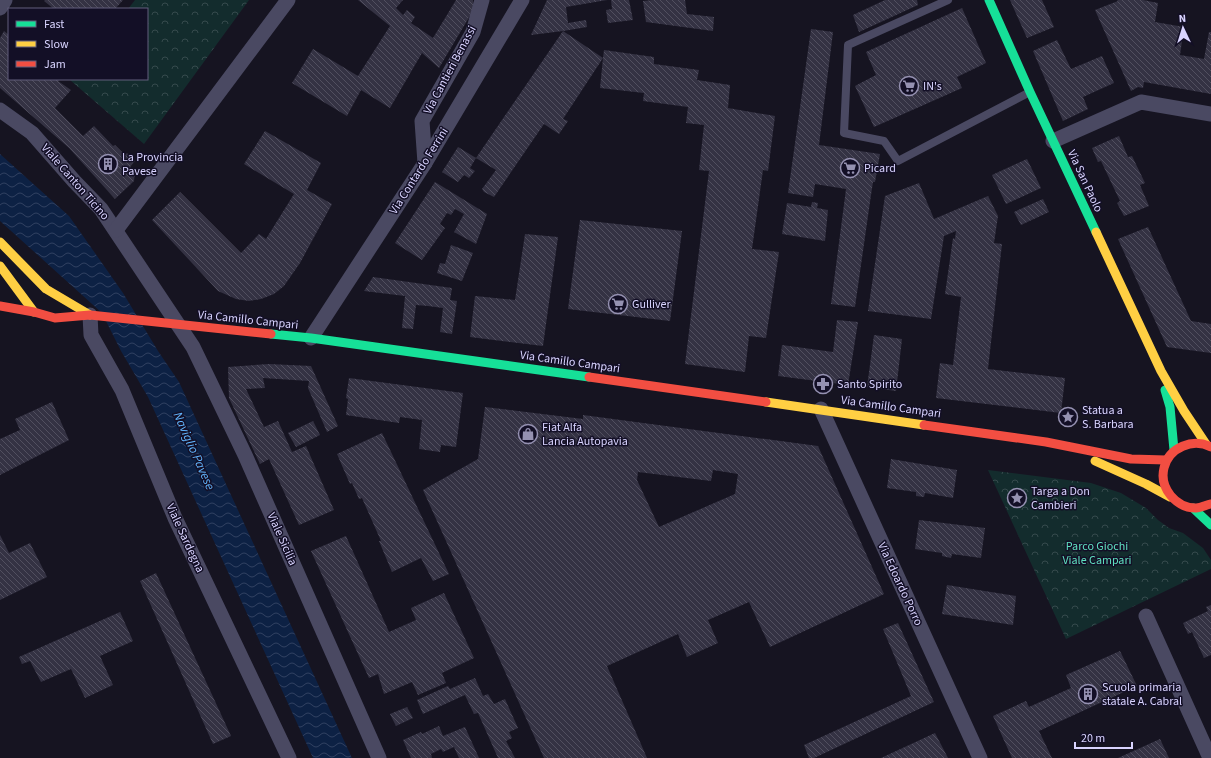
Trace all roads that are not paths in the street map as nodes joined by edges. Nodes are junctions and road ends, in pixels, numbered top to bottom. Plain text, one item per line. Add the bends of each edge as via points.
1 (5, 0) edge
2 (288, 0) edge
3 (482, 0) edge
4 (522, 0) edge
5 (948, 0) edge
6 (990, 0) edge
7 (0, 8) edge
8 (1030, 92) junction
9 (0, 110) edge
10 (1211, 114) edge
11 (1053, 141) junction
12 (425, 163) junction
13 (116, 230) junction
14 (0, 242) edge
15 (0, 268) edge
16 (0, 306) edge
17 (34, 312) junction
18 (90, 315) junction
19 (178, 324) junction
20 (311, 338) junction
21 (1160, 371) junction
22 (821, 409) junction
23 (1046, 442) junction
24 (1209, 445) edge
25 (1174, 450) junction
26 (1166, 460) junction
27 (1170, 497) junction
28 (1211, 504) edge
29 (1193, 508) junction
30 (1211, 525) edge
31 (1146, 616) dead end
32 (289, 758) edge
33 (379, 758) edge
34 (980, 758) edge
35 (1210, 758) edge

1 - 7 street
2 - 13 street
3 - 12 street, Via Cantieri Benassi via 473,32 422,121
4 - 12 street, Via Contardo Ferrini
5 - 8 lane via 848,45 844,133 884,141 898,161
6 - 8 street, Via San Paolo
8 - 11 street, Via San Paolo
9 - 13 street, Viale Canton Ticino via 32,132 102,209
10 - 11 street via 1141,102
11 - 21 street, Via San Paolo
12 - 20 street, Via Contardo Ferrini
13 - 19 street, Viale Canton Ticino
14 - 18 street via 46,289
15 - 17 street
16 - 17 street
17 - 18 street via 54,318
18 - 19 street, Via Camillo Campari
18 - 32 street, Viale Sardegna via 91,335 122,390 176,518
19 - 20 street, Via Camillo Campari
19 - 33 street, Viale Sicilia via 245,455
20 - 22 street, Via Camillo Campari
21 - 24 street, Via San Paolo via 1184,411
21 - 25 street, Via San Paolo via 1170,407
22 - 23 street, Via Camillo Campari
22 - 34 street, Via Edoardo Porro
23 - 26 street, Via Camillo Campari via 1131,459
23 - 27 street, Via Camillo Campari via 1123,473
24 - 25 street via 1196,442
25 - 26 street
26 - 27 street via 1162,473 1164,486
27 - 29 street, Via Camillo Campari via 1181,505
28 - 29 street
29 - 30 street
31 - 35 street

